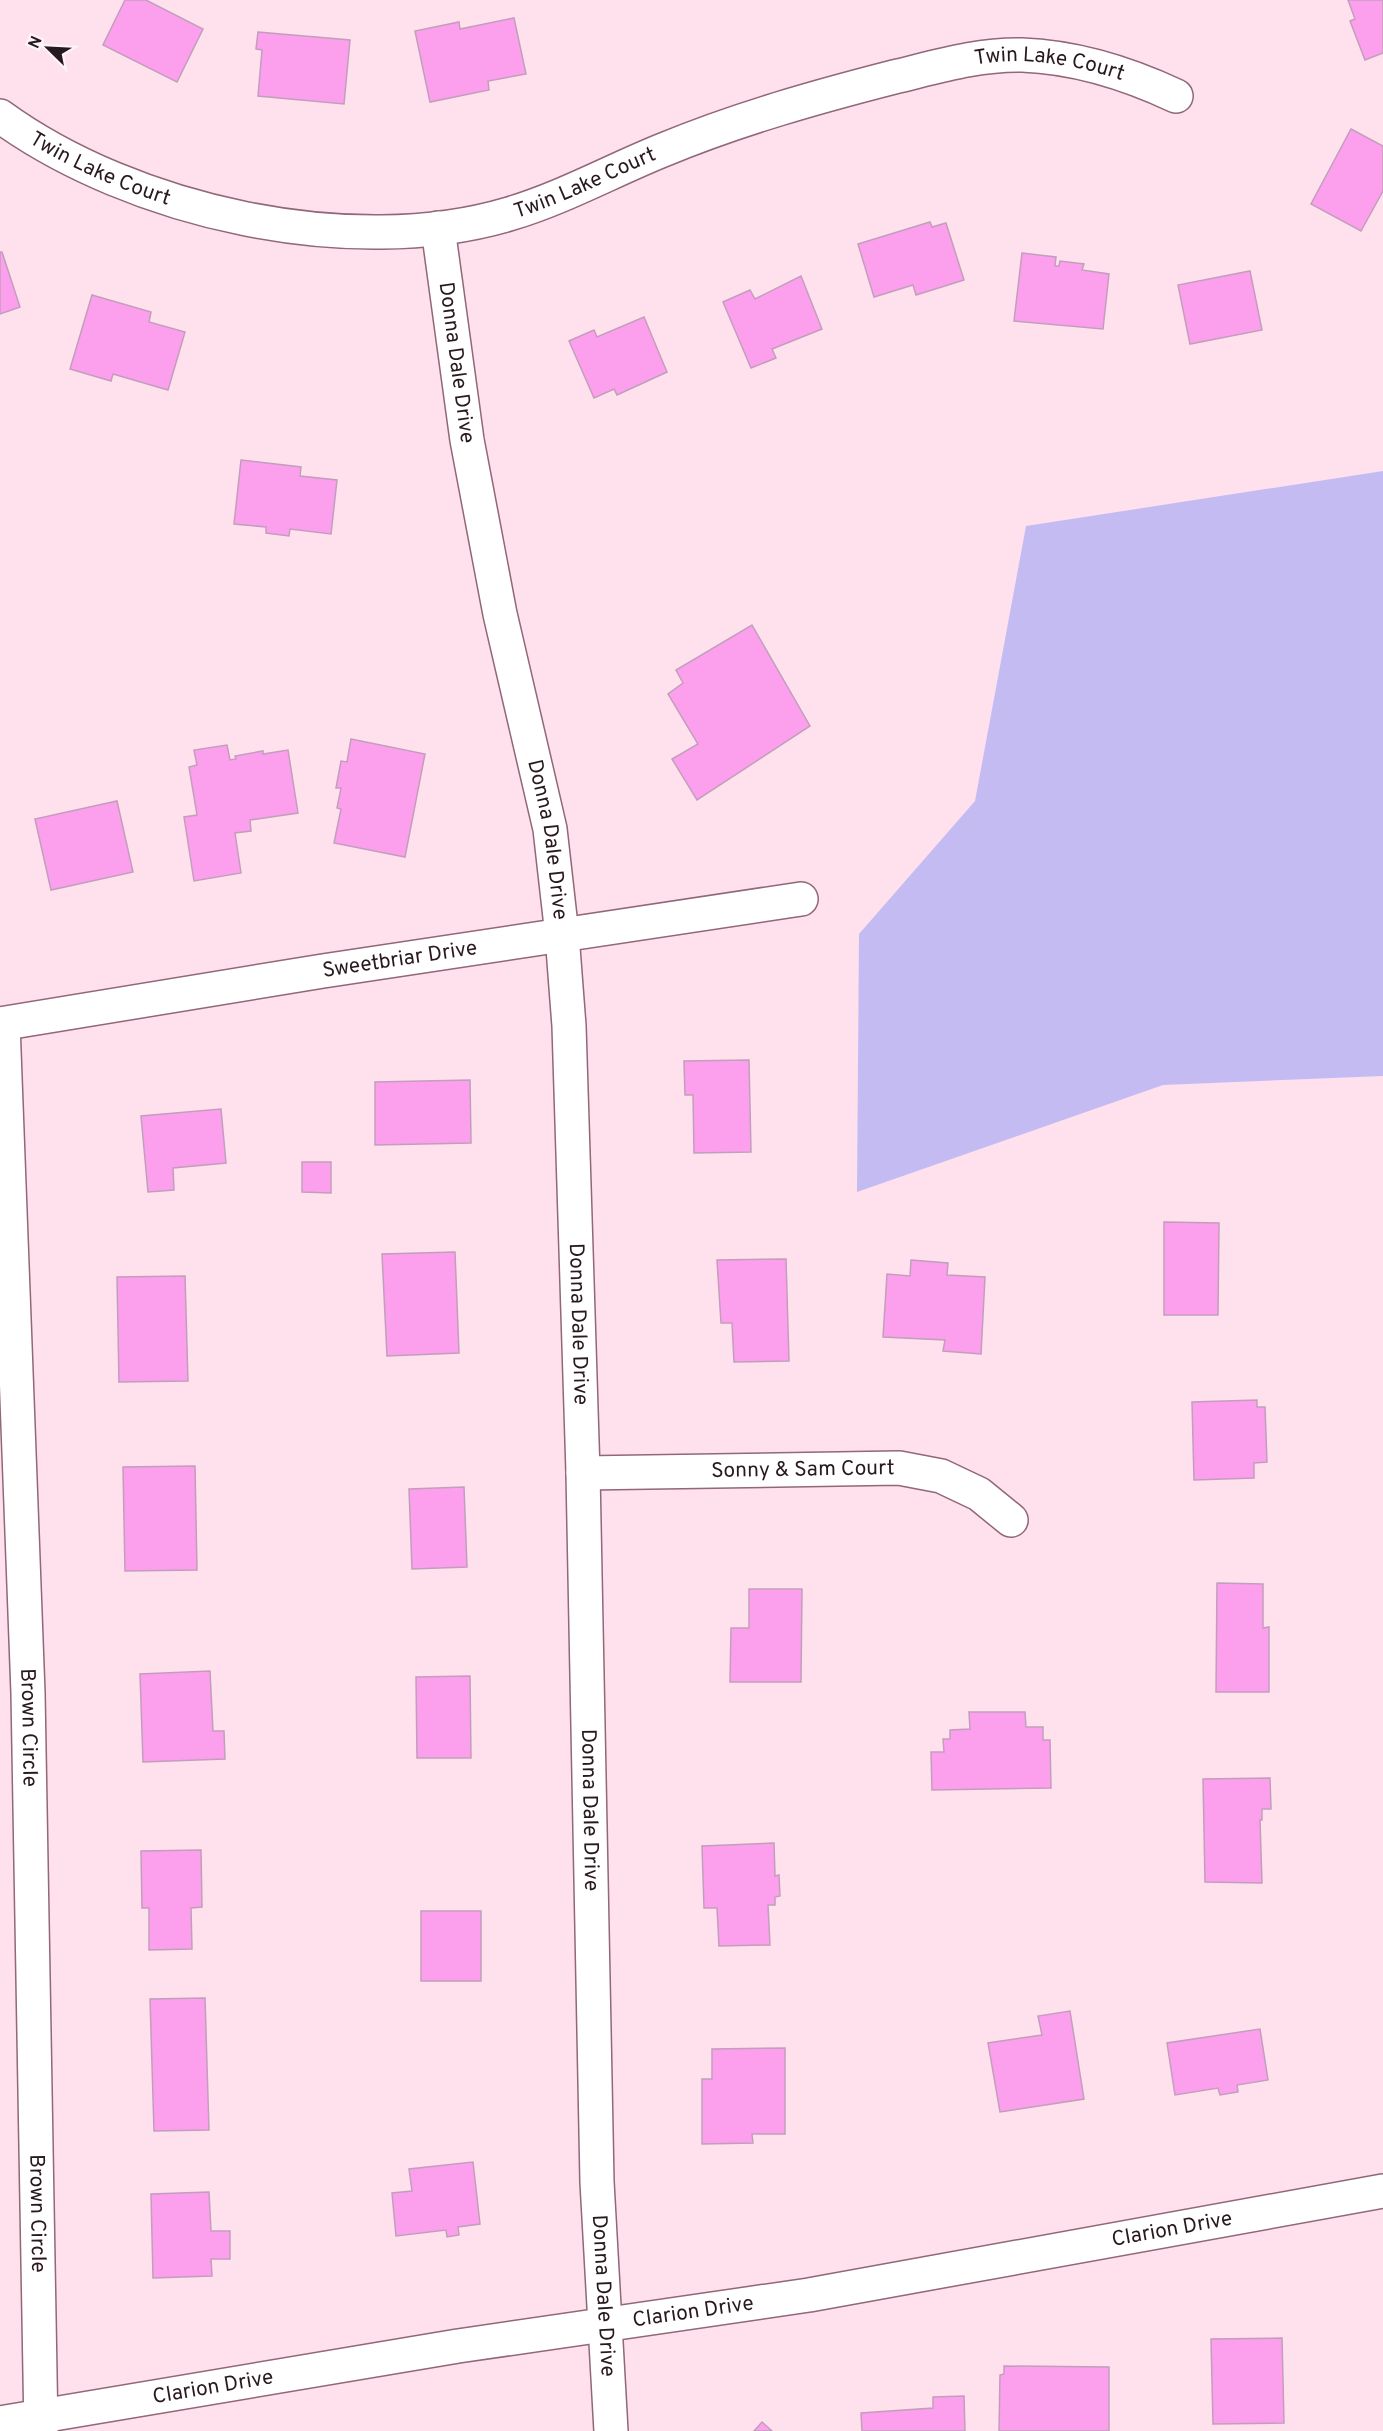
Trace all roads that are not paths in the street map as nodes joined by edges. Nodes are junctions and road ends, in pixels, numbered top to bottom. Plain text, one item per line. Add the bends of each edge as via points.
1 (1176, 96) dead end
2 (0, 116) edge
3 (438, 228) junction
4 (801, 899) dead end
5 (562, 935) junction
6 (1, 1024) edge
7 (583, 1473) junction
8 (1011, 1520) dead end
9 (1383, 2190) edge
10 (605, 2325) junction
11 (0, 2422) edge
12 (41, 2423) edge
13 (611, 2431) edge

1 - 3 street, Twin Lake Court via 1135,77 1078,61 1021,55 963,60 800,101 663,150 575,191 507,215
2 - 3 street, Twin Lake Court via 70,158 134,186 222,214 303,229 377,233
3 - 5 street, Donna Dale Drive via 467,440 500,614 550,830
4 - 5 street, Sweetbriar Drive
5 - 6 street, Sweetbriar Drive
5 - 7 street, Donna Dale Drive via 569,1026
6 - 12 street, Brown Circle via 28,1693
7 - 8 street, Sonny & Sam Court via 899,1468 941,1476 979,1494
7 - 10 street, Donna Dale Drive via 597,2182
9 - 10 street, Clarion Drive via 809,2295
10 - 12 street, Clarion Drive via 458,2346
10 - 13 street, Donna Dale Drive
11 - 12 street, Clarion Drive

